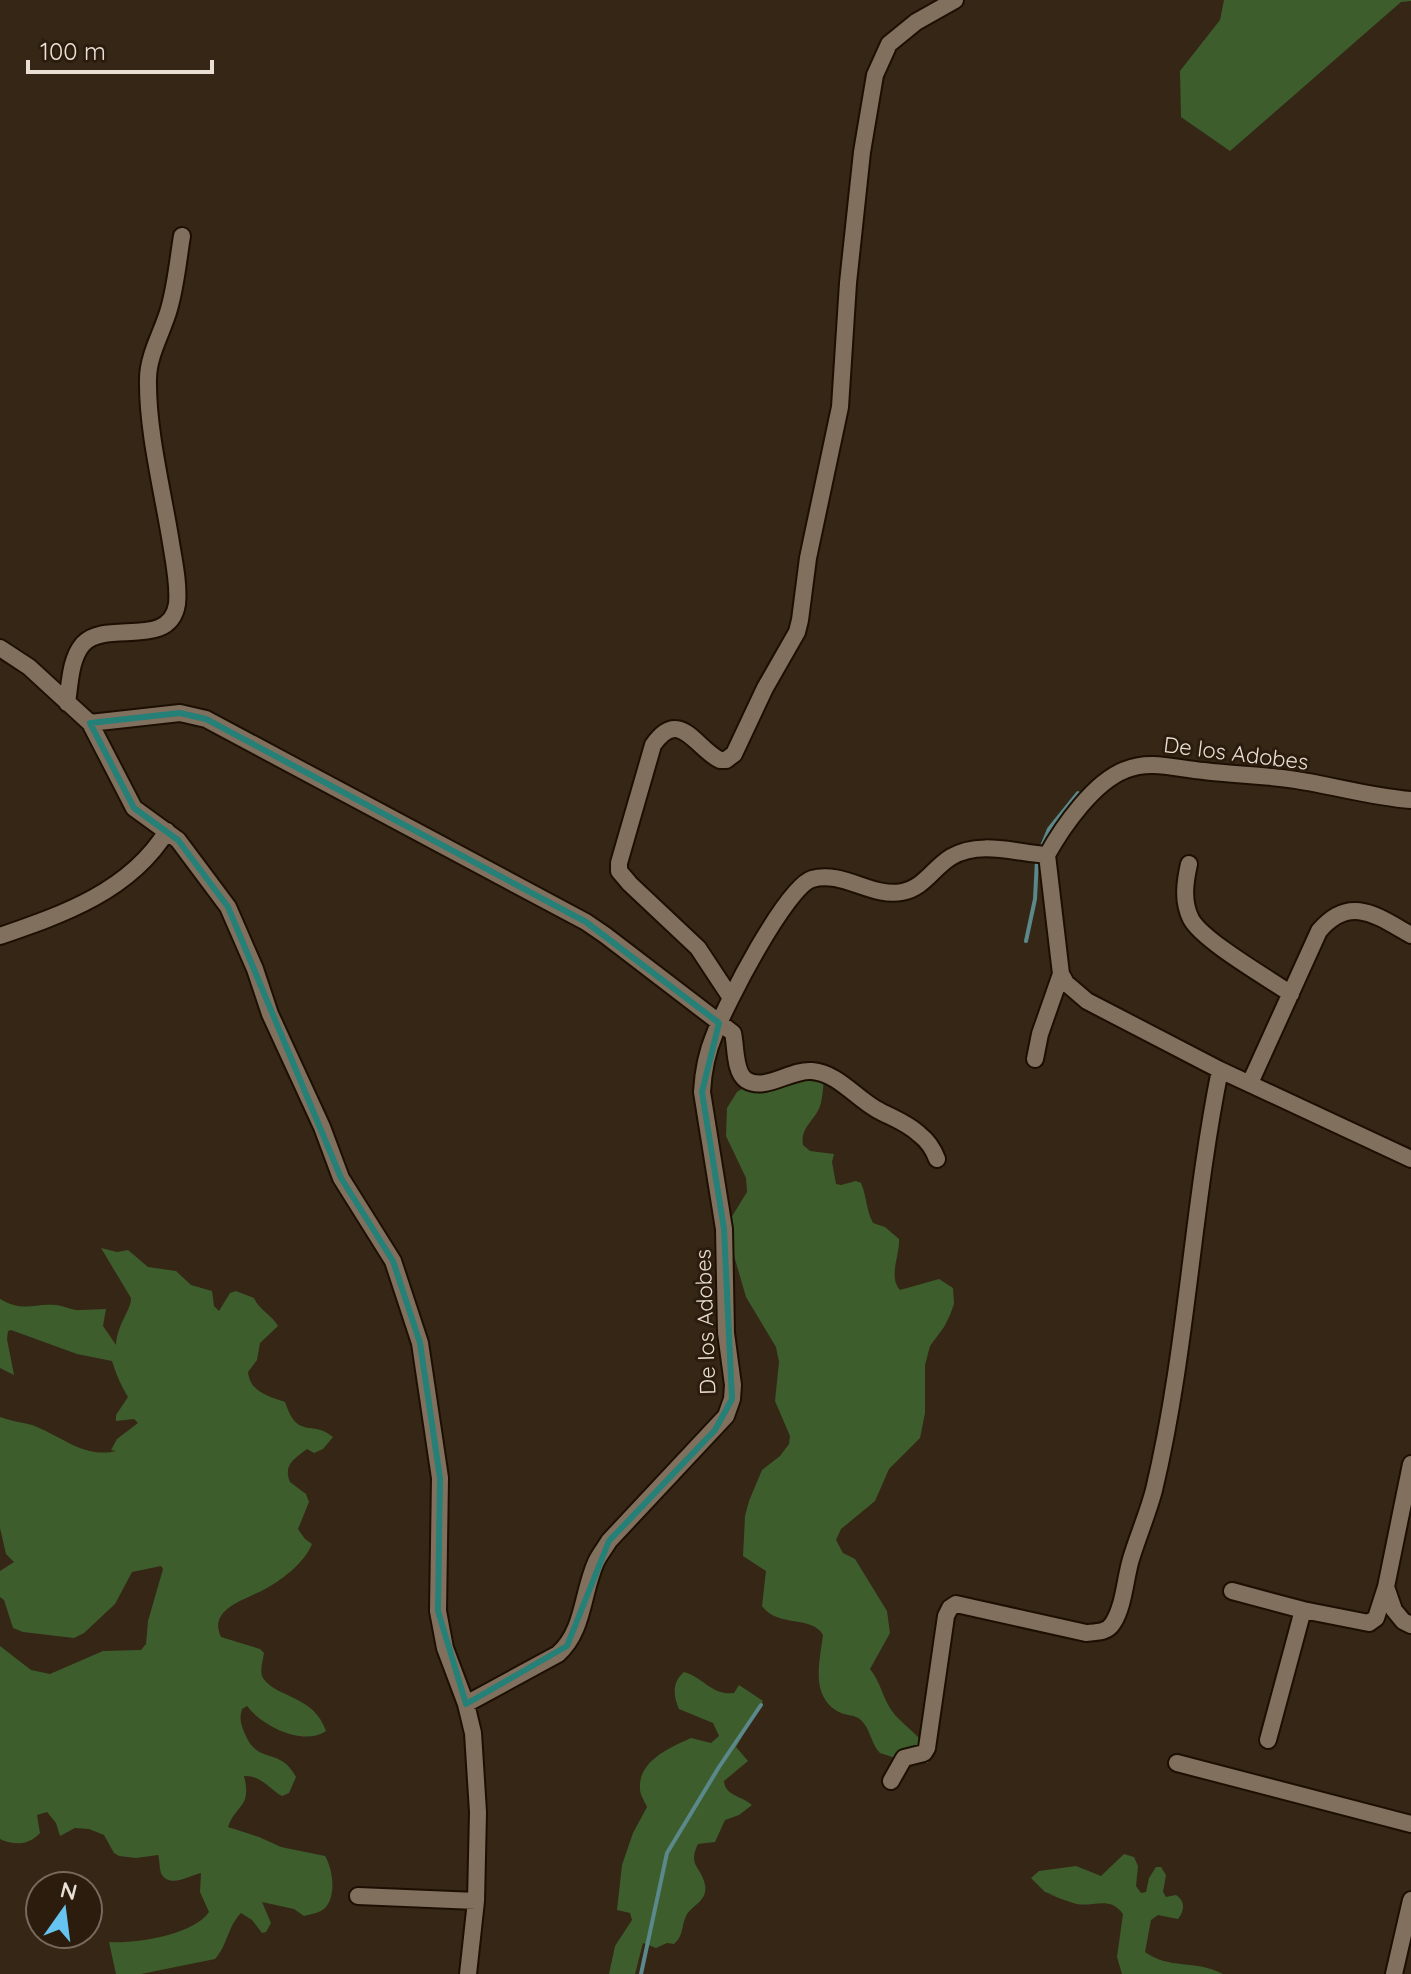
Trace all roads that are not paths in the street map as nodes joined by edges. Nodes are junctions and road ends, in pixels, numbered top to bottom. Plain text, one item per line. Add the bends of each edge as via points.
1 (955, 0) edge
2 (182, 236) dead end
3 (0, 648) edge
4 (67, 703) junction
5 (90, 723) junction
6 (1411, 800) edge
7 (167, 831) junction
8 (1038, 854) junction
9 (1189, 864) dead end
10 (1411, 935) edge
11 (0, 936) edge
12 (1061, 974) junction
13 (1291, 994) junction
14 (731, 998) junction
15 (719, 1023) junction
16 (1035, 1059) dead end
17 (1220, 1070) junction
18 (1250, 1083) junction
19 (937, 1159) dead end
20 (1411, 1159) edge
21 (1411, 1464) edge
22 (1404, 1528) edge
23 (1386, 1587) junction
24 (1232, 1591) dead end
25 (1303, 1610) junction
26 (1411, 1625) edge
27 (466, 1704) junction
28 (1268, 1740) dead end
29 (1177, 1763) dead end
30 (891, 1781) dead end
31 (1411, 1824) edge
32 (358, 1896) dead end
33 (1411, 1900) edge
34 (476, 1901) junction
35 (1408, 1930) edge
36 (468, 1974) edge
37 (1394, 1974) edge

1 - 14 street via 889,44 875,75 852,239 840,407 797,632 734,754 726,760 714,757 680,729 668,730 653,745 619,863 630,884 698,948
2 - 4 street via 169,309 148,379 177,605 156,629 99,634 82,645 71,671
3 - 4 street
4 - 5 street
5 - 7 street via 134,808
5 - 15 street via 180,713 206,719 586,922
6 - 8 street, De los Adobes via 1298,780 1141,765 1108,778
7 - 11 street via 144,862 109,890 71,911
7 - 27 street via 228,907 341,1178 393,1261 420,1343 440,1478 438,1611
8 - 12 street
8 - 14 street, De los Adobes via 963,851 922,884 901,893 832,878 802,884
9 - 13 street via 1185,899 1192,920 1204,934
10 - 13 street via 1351,909 1319,931
12 - 16 street
12 - 17 street via 1087,1001
13 - 18 street
14 - 15 street, De los Adobes
15 - 19 street via 733,1033 741,1076 748,1081 760,1084 801,1071 829,1075 920,1134
15 - 27 street, De los Adobes via 702,1092 724,1229 733,1385 726,1416 609,1541 596,1562 567,1646
17 - 18 street
17 - 30 street via 1165,1439 1112,1626 1086,1633 956,1604 950,1608 927,1748 904,1758
18 - 20 street
21 - 22 street
22 - 23 street
23 - 25 street via 1376,1618 1369,1623
23 - 26 street via 1394,1610
24 - 25 street
25 - 28 street
27 - 34 street via 478,1812
29 - 31 street
32 - 34 street
33 - 35 street
34 - 36 street
35 - 37 street

